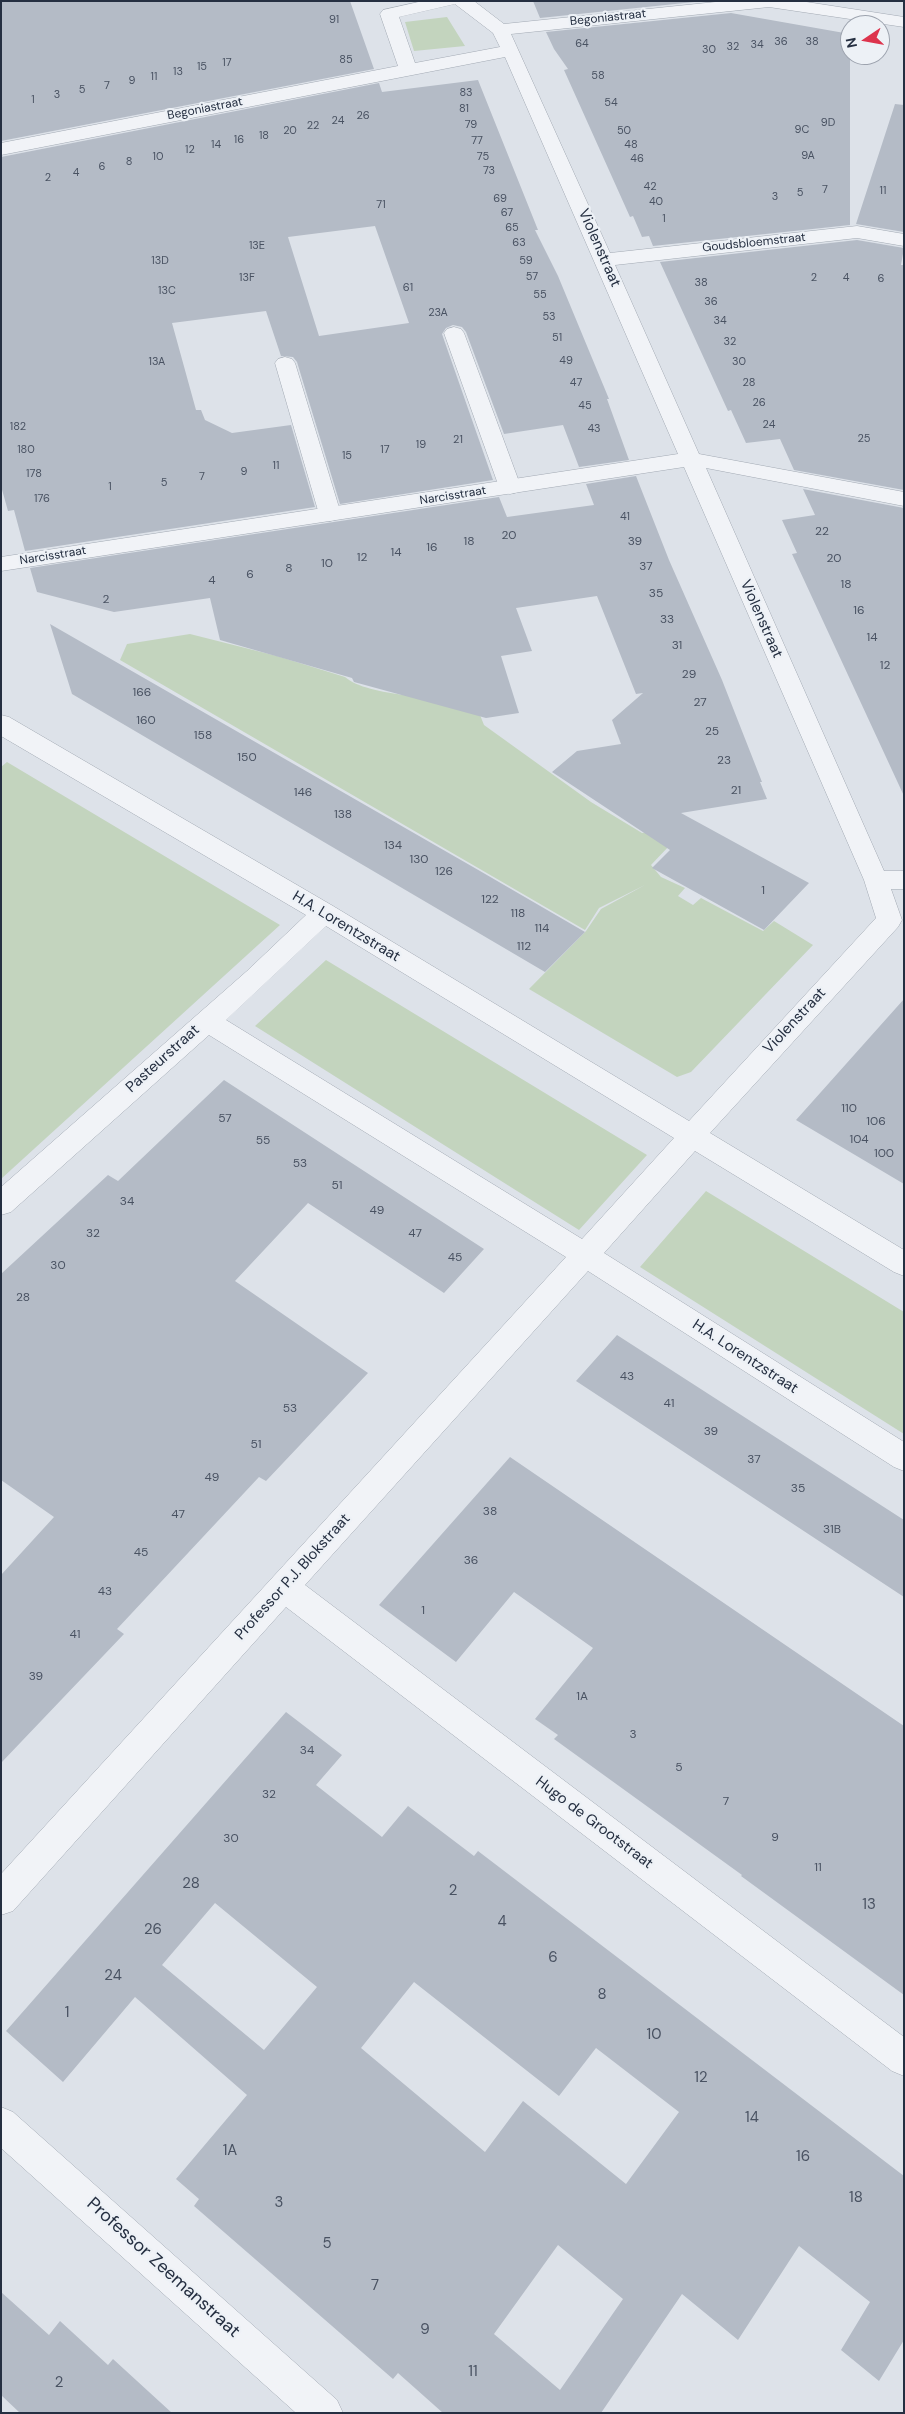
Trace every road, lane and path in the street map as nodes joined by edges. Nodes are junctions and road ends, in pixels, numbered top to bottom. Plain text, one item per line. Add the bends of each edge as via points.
1 (448, 1) edge
2 (462, 1) edge
3 (904, 22) edge
4 (500, 30) junction
5 (511, 50) junction
6 (408, 69) junction
7 (1, 149) edge
8 (904, 240) edge
9 (604, 260) junction
10 (454, 333) dead end
11 (285, 363) dead end
12 (692, 459) junction
13 (510, 487) junction
14 (904, 499) edge
15 (330, 514) junction
16 (1, 564) edge
17 (3, 729) edge
18 (876, 880) junction
19 (904, 880) edge
20 (324, 913) junction
21 (206, 1021) junction
22 (690, 1136) junction
23 (1, 1204) edge
24 (585, 1255) junction
25 (904, 1264) edge
26 (904, 1458) edge
27 (284, 1588) junction
28 (1, 1899) edge
29 (904, 2059) edge
30 (1, 2124) edge
31 (324, 2413) edge

1 - 6 street via 389,14
2 - 4 street
3 - 4 street, Begoniastraat via 769,2
4 - 5 street
5 - 6 street, Begoniastraat
5 - 9 street, Violenstraat
6 - 7 street, Begoniastraat
8 - 9 street, Goudsbloemstraat via 857,232
9 - 12 street, Violenstraat
10 - 13 street
11 - 15 street
12 - 13 street, Narcisstraat
12 - 14 street, Narcisstraat
12 - 18 street, Violenstraat
13 - 15 street, Narcisstraat
15 - 16 street, Narcisstraat
17 - 20 street, H.A. Lorentzstraat
18 - 19 street
18 - 22 street, Violenstraat via 889,920
20 - 21 street, Pasteurstraat
20 - 22 street, H.A. Lorentzstraat
21 - 23 street, Pasteurstraat
21 - 24 street, H.A. Lorentzstraat
22 - 24 street
22 - 25 street, H.A. Lorentzstraat
24 - 26 street, H.A. Lorentzstraat
24 - 27 street, Professor P.J. Blokstraat
27 - 28 street, Professor P.J. Blokstraat
27 - 29 street, Hugo de Grootstraat
30 - 31 street, Professor Zeemanstraat

